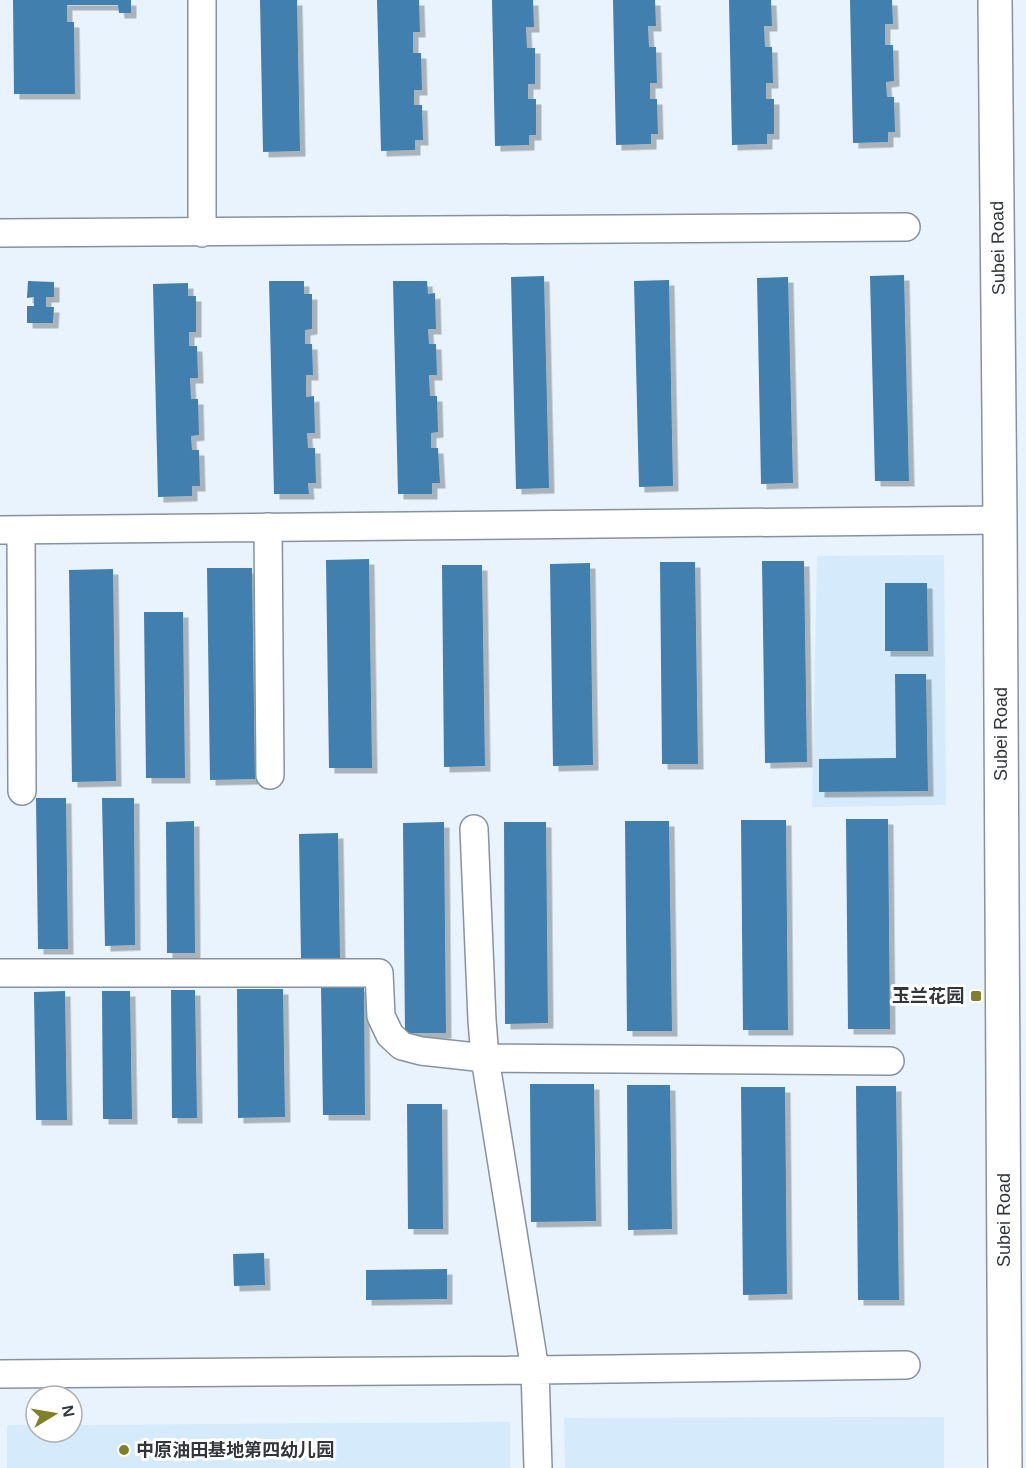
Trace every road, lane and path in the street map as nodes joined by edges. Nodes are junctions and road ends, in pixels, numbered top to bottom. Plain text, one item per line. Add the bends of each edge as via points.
1 (202, 0) edge
2 (995, 0) edge
3 (906, 226) dead end
4 (202, 232) junction
5 (0, 233) edge
6 (1000, 520) junction
7 (268, 527) junction
8 (10, 530) edge
9 (270, 775) dead end
10 (22, 791) dead end
11 (474, 829) dead end
12 (0, 973) edge
13 (485, 1058) junction
14 (890, 1061) dead end
15 (906, 1365) dead end
16 (535, 1370) junction
17 (0, 1374) edge
18 (538, 1468) edge
19 (1005, 1468) edge

1 - 4 street
2 - 6 main road, Subei Road
3 - 4 street
4 - 5 street
6 - 7 street
6 - 19 main road, Subei Road
7 - 8 street
7 - 9 street
8 - 10 street
11 - 13 street
12 - 13 street via 380,973 381,1016 390,1035 402,1046 421,1052
13 - 14 street
13 - 16 street
15 - 16 street
16 - 17 street
16 - 18 street

